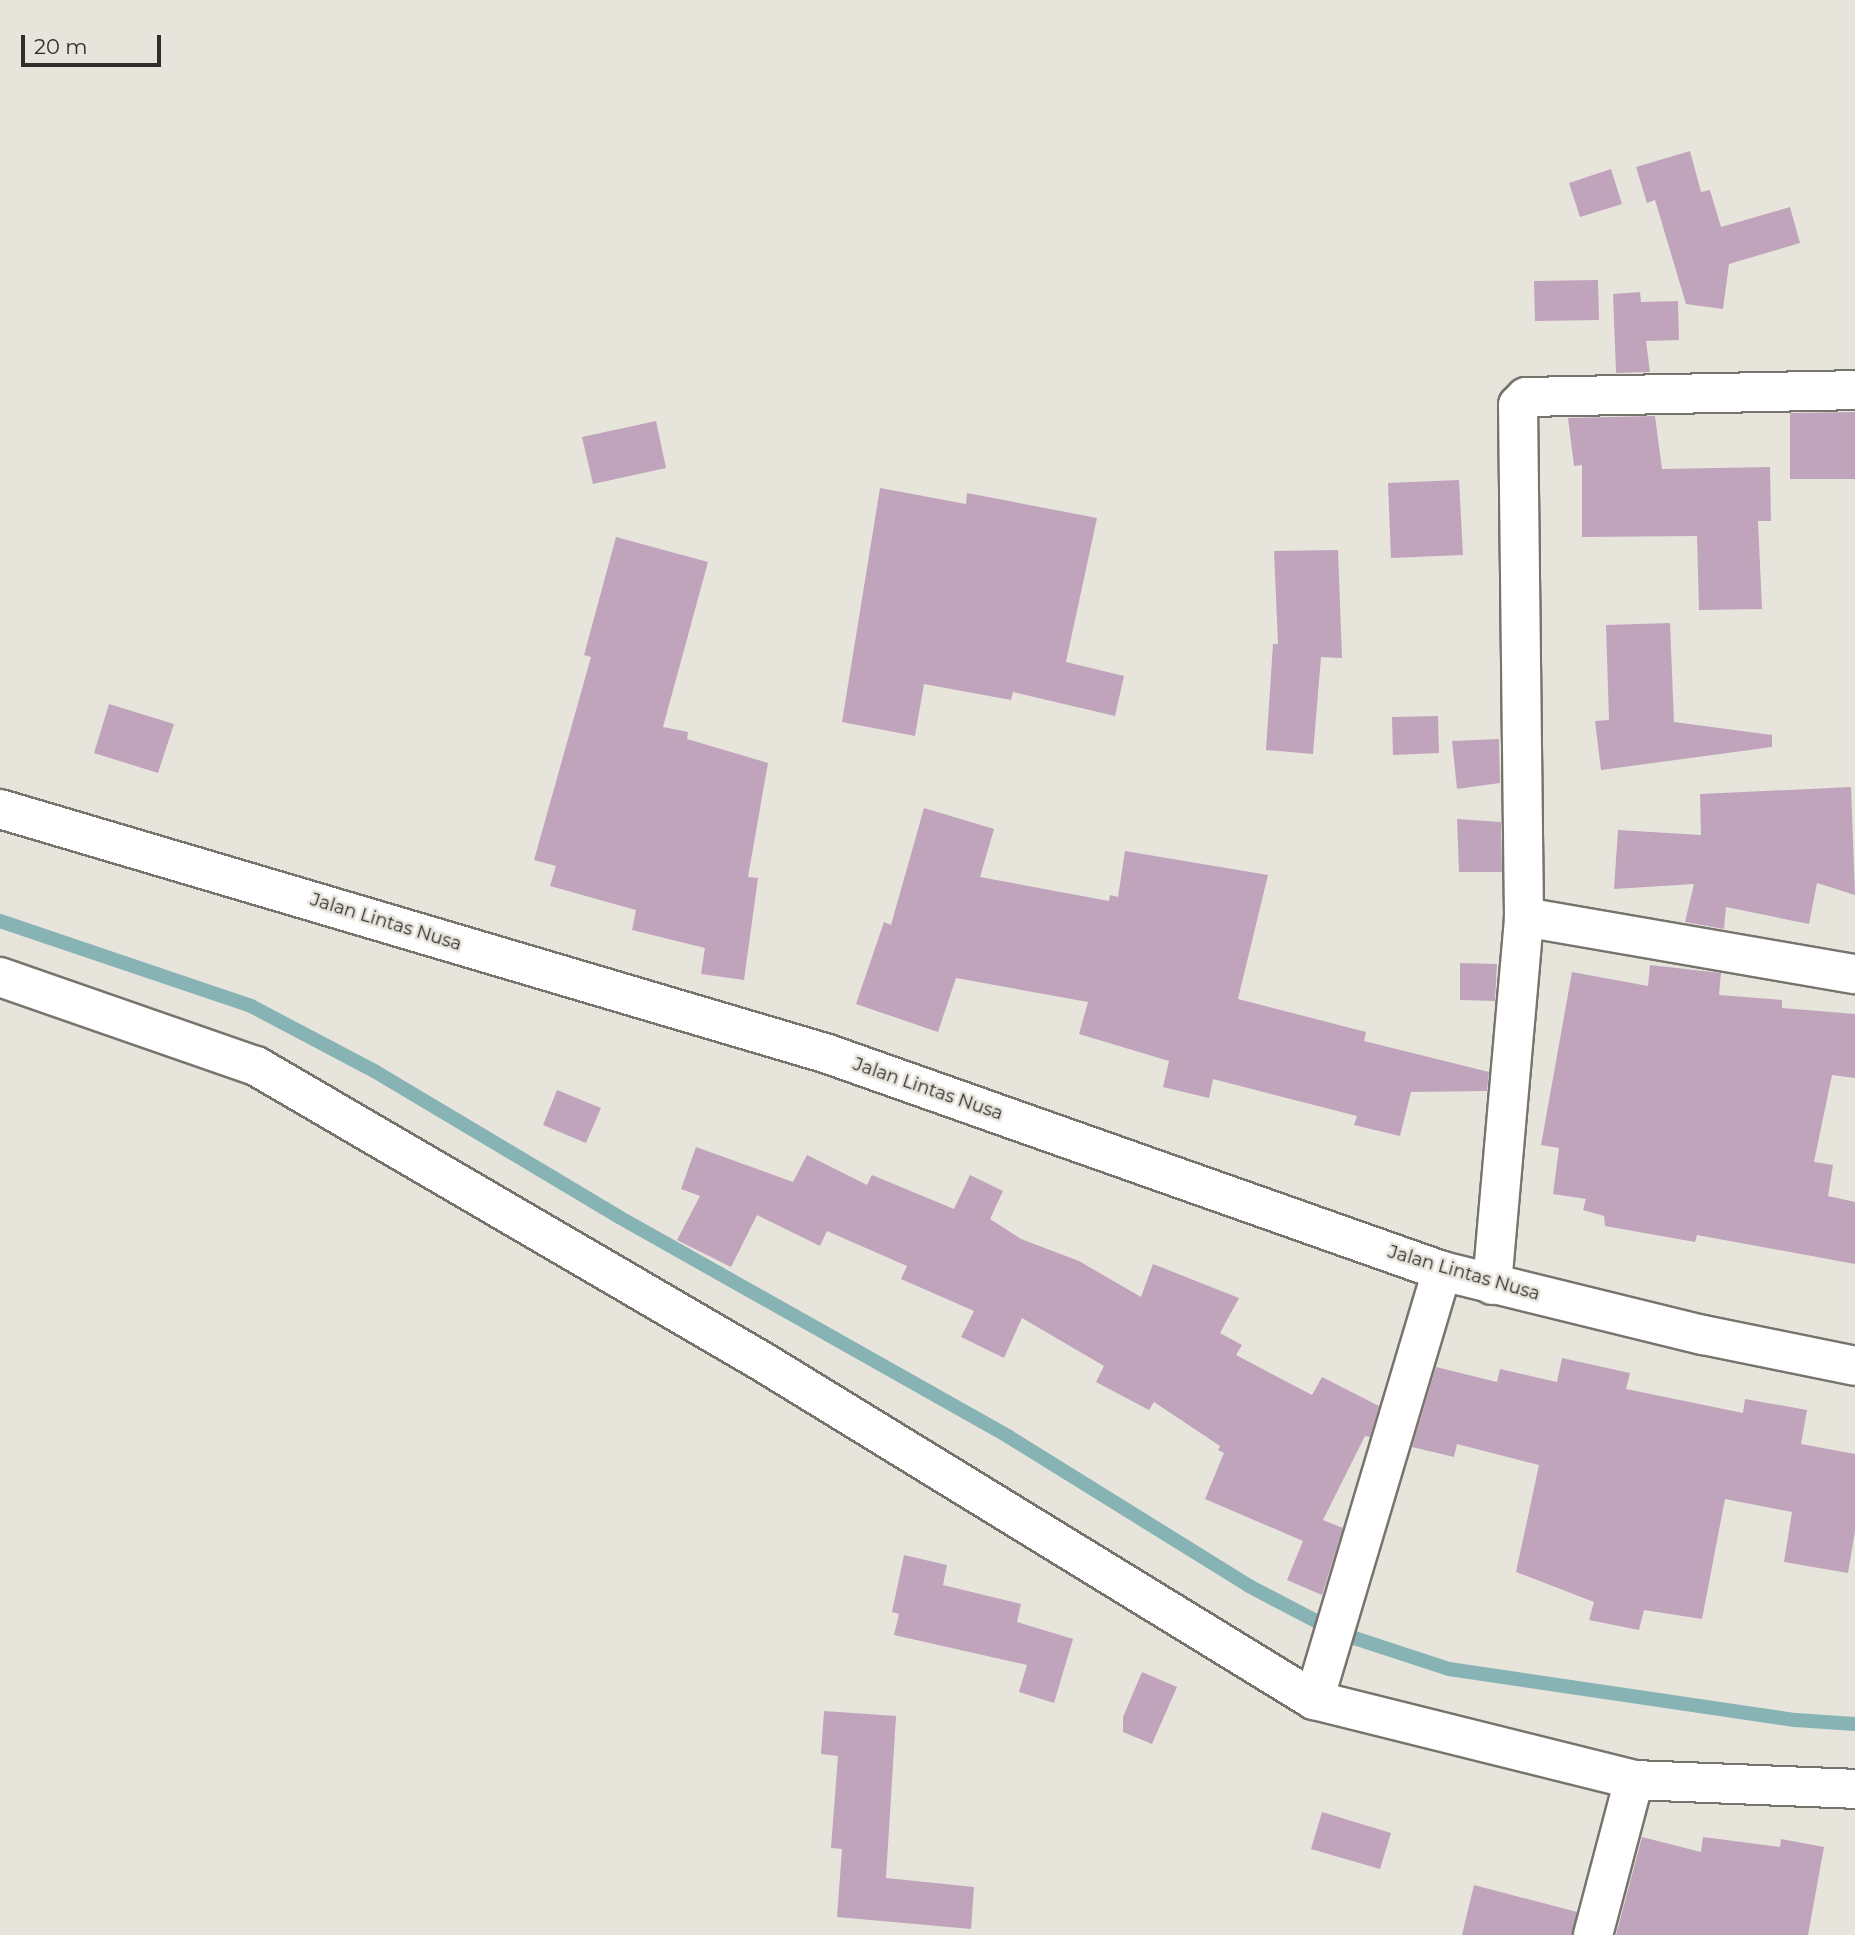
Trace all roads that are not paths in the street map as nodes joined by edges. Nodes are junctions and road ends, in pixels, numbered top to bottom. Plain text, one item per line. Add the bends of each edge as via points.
1 (1855, 390) edge
2 (0, 809) edge
3 (1524, 917) junction
4 (1855, 974) edge
5 (0, 977) edge
6 (1442, 1271) junction
7 (1492, 1285) junction
8 (1855, 1366) edge
9 (1314, 1700) junction
10 (1634, 1780) junction
11 (1855, 1789) edge
12 (1593, 1935) edge

1 - 3 main road via 1521,399
2 - 6 main road, Jalan Lintas Nusa via 828,1054
3 - 4 main road
3 - 7 main road
5 - 9 main road via 256,1066 763,1362
6 - 7 main road, Jalan Lintas Nusa
6 - 9 main road
7 - 8 main road, Jalan Lintas Nusa
9 - 10 main road
10 - 11 main road
10 - 12 main road

